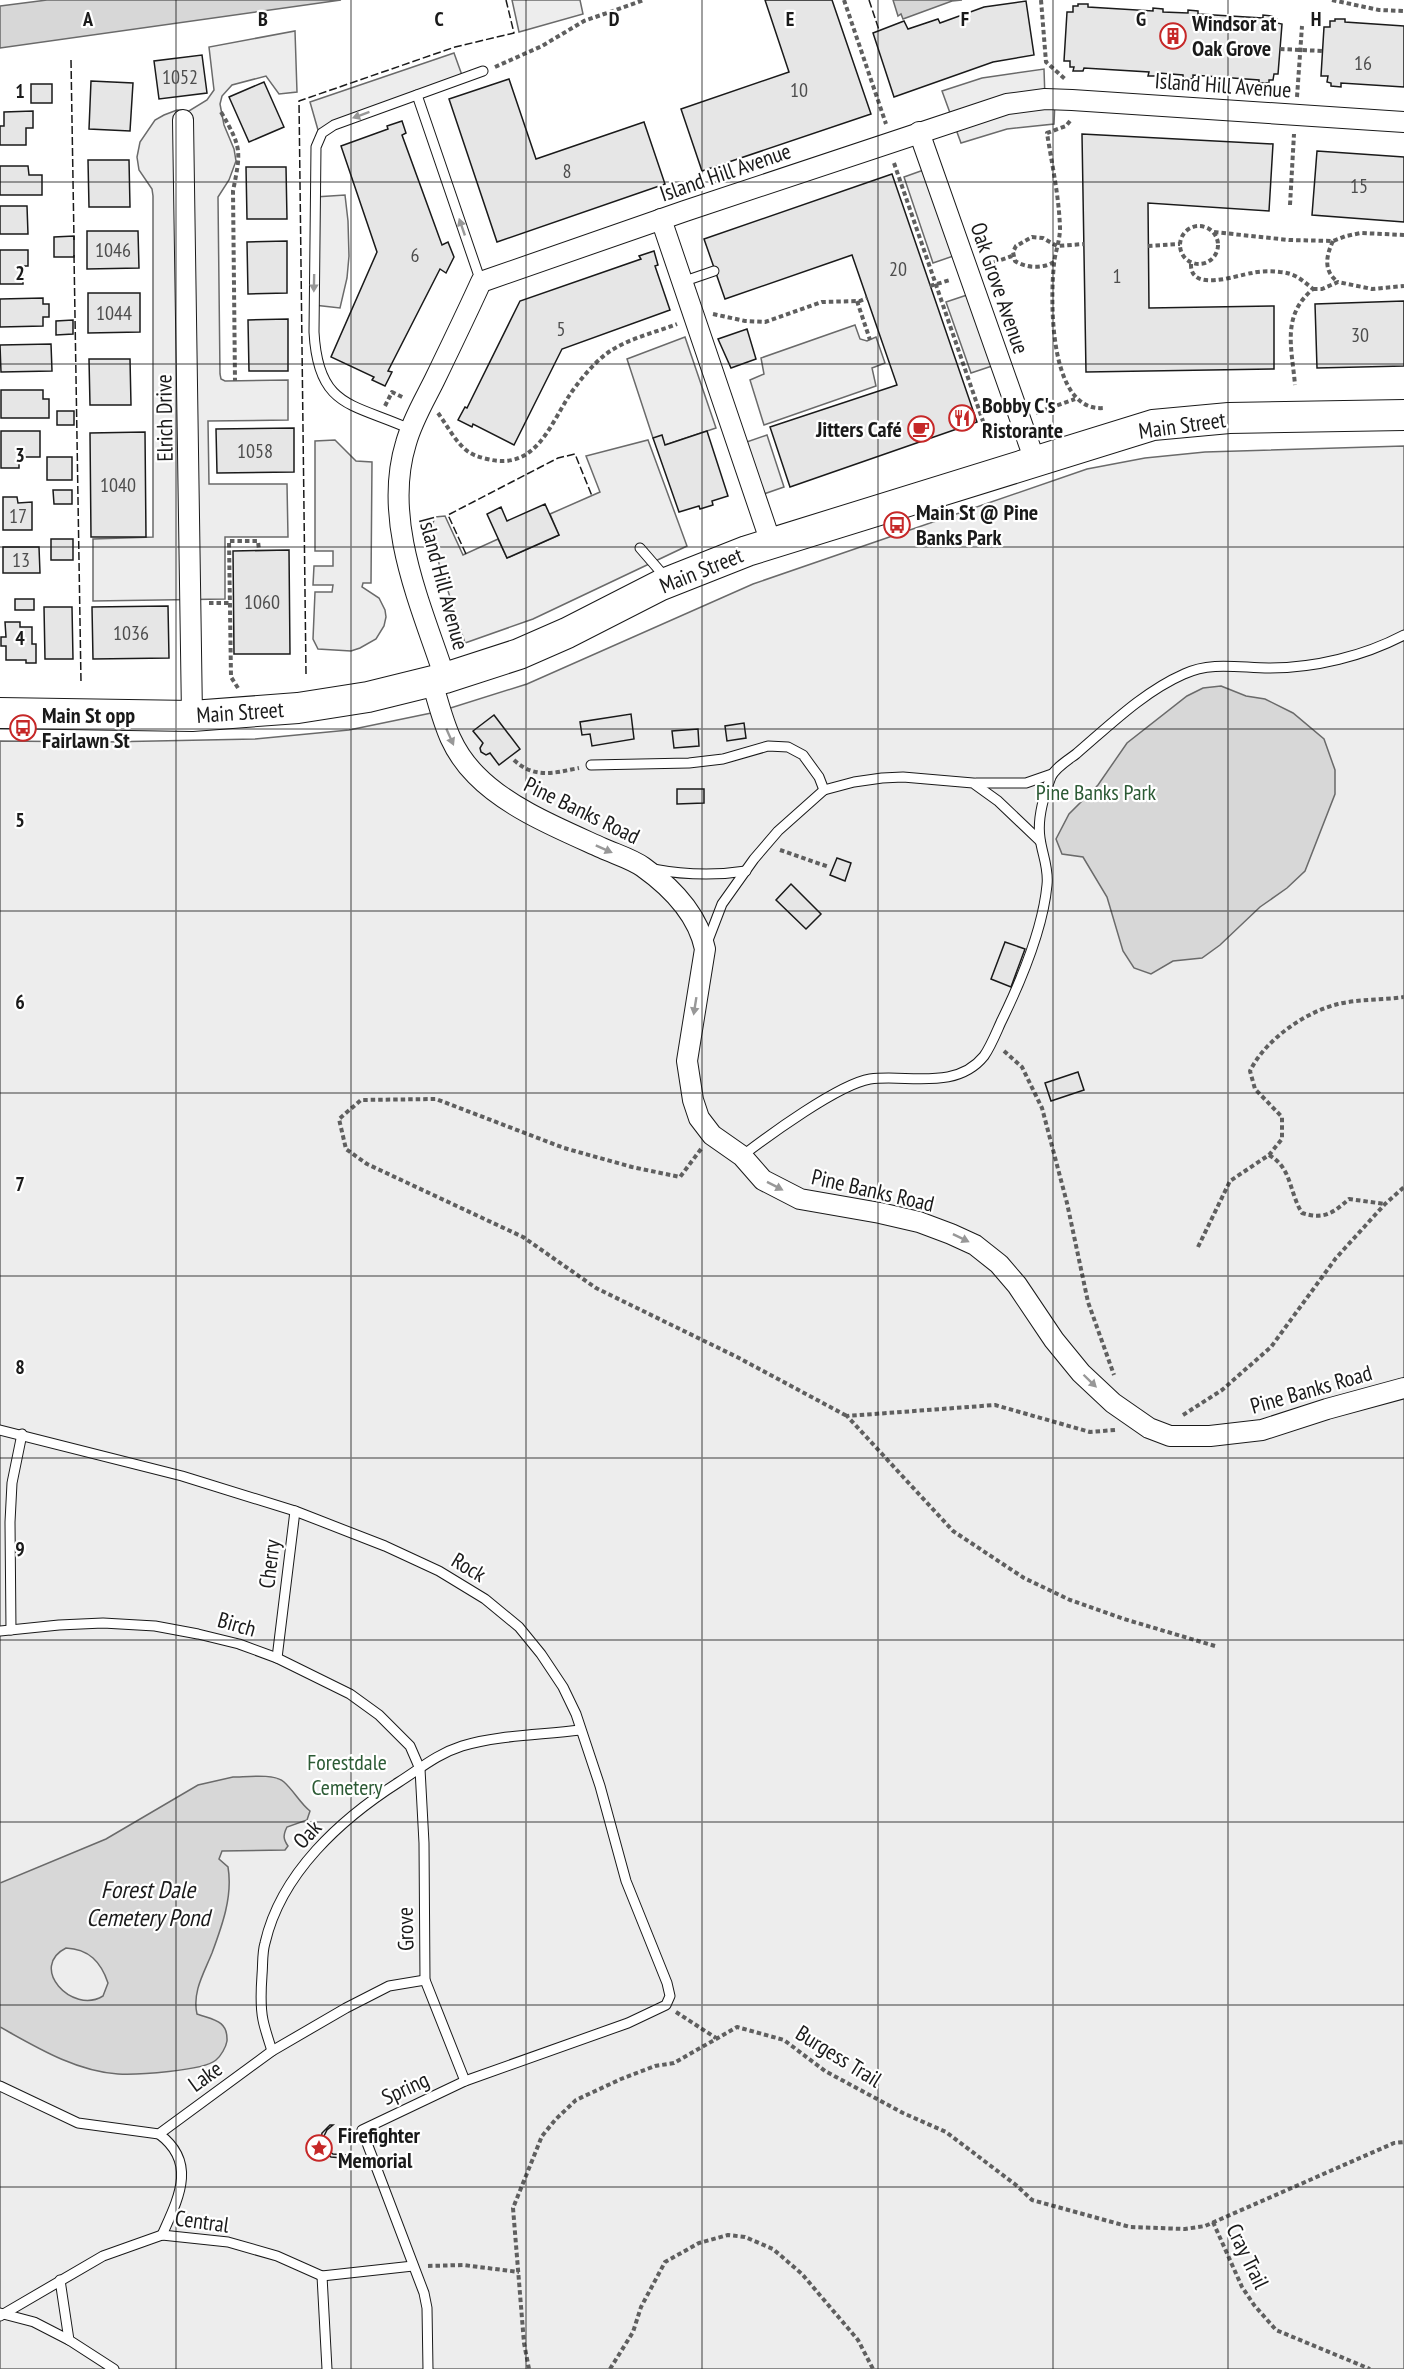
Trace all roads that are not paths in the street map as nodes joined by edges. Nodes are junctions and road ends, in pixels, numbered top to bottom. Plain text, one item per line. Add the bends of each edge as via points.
1 (483, 71) road end
2 (417, 95) junction
3 (183, 120) dead end
4 (1404, 122) edge
5 (919, 132) junction
6 (661, 219) junction
7 (714, 271) dead end
8 (481, 282) junction
9 (682, 282) junction
10 (1404, 415) edge
11 (410, 429) junction
12 (1035, 461) junction
13 (771, 543) junction
14 (640, 548) dead end
15 (669, 582) junction
16 (1404, 635) edge
17 (439, 680) junction
18 (0, 714) edge
19 (192, 716) junction
20 (591, 765) road end
21 (1052, 774) junction
22 (973, 783) junction
23 (824, 790) junction
24 (1040, 841) junction
25 (642, 866) junction
26 (746, 871) junction
27 (705, 949) junction
28 (742, 1156) junction
29 (1404, 1388) edge
30 (0, 1430) edge
31 (22, 1434) junction
32 (295, 1511) junction
33 (11, 1630) junction
34 (0, 1631) edge
35 (277, 1658) junction
36 (580, 1730) junction
37 (420, 1769) junction
38 (426, 1980) junction
39 (666, 2006) joint
40 (272, 2051) junction
41 (465, 2081) junction
42 (0, 2086) edge
43 (159, 2134) junction
44 (162, 2235) junction
45 (413, 2266) junction
46 (321, 2276) junction
47 (60, 2280) junction
48 (1, 2314) edge
49 (69, 2340) junction
50 (114, 2369) edge
51 (327, 2369) edge
52 (428, 2369) edge

1 - 2 lane
8 -> 2 lane
2 -> 11 lane via 334,125 322,133 316,147 317,362 330,390 355,408
3 - 19 street, Elrich Drive
4 - 5 street, Island Hill Avenue via 1045,99 1007,104
5 - 6 street, Island Hill Avenue
5 - 12 street, Oak Grove Avenue
6 - 8 street, Island Hill Avenue
6 - 9 street
7 - 9 lane
8 - 11 street, Island Hill Avenue
9 - 13 street
10 - 12 main road, Main Street via 1229,418 1153,425
11 - 17 street, Island Hill Avenue via 400,467 402,534
12 - 13 main road, Main Street
13 - 15 main road, Main Street
14 - 15 lane
15 - 17 main road, Main Street via 519,654
16 - 21 lane via 1379,648 1305,665 1209,666 1184,674 1137,702
17 - 19 main road, Main Street via 298,708
17 -> 25 street, Pine Banks Road via 449,739 476,775 499,795 568,833
18 - 19 main road, Main Street
20 - 23 lane via 689,764 768,746 788,747 803,754
21 - 22 lane via 1026,783
21 - 24 lane via 1041,808
22 - 23 lane via 882,778
22 - 24 lane
23 - 26 lane via 765,845
24 - 28 lane via 1048,884 1042,912 1014,993 983,1057 956,1075 869,1079 844,1088
25 - 26 lane via 719,876
25 - 27 street, Pine Banks Road via 694,916
26 - 27 lane via 722,904
27 -> 28 street, Pine Banks Road via 687,1061 689,1081 699,1118 712,1135
28 -> 29 street, Pine Banks Road via 763,1180 800,1199 919,1222 975,1245 999,1264 1054,1340 1113,1404 1149,1428 1170,1436 1262,1430
30 - 31 lane, Rock
31 - 32 lane, Rock via 182,1476
31 - 33 lane via 12,1483
32 - 35 lane, Cherry
32 - 36 lane, Rock via 439,1571 485,1599 519,1627 542,1654 563,1687
33 - 34 lane, Birch
33 - 35 lane, Birch via 103,1623 155,1626 239,1644
35 - 37 lane, Birch via 350,1694 379,1715 410,1746
36 - 37 lane, Oak via 464,1746 436,1756
36 - 39 lane, Rock via 626,1881 667,1983 670,1996
37 - 38 lane, Grove
37 - 40 lane, Oak via 374,1798 332,1833 302,1868 279,1904 265,1943 261,1984 262,2018
38 - 40 lane, Lake via 389,1986
38 - 41 lane, Grove
39 - 41 lane, Spring
40 - 43 lane, Lake
41 - 45 lane, Spring via 362,2130
42 - 43 lane via 78,2122
43 - 44 lane via 172,2144 181,2159 182,2176
44 - 46 lane, Central via 228,2242 277,2256
44 - 47 lane, Central via 110,2253
45 - 46 lane
45 - 52 lane, Spring via 427,2308
46 - 51 lane
47 - 48 lane, Central
47 - 49 lane
48 - 49 lane via 34,2322
49 - 50 lane

